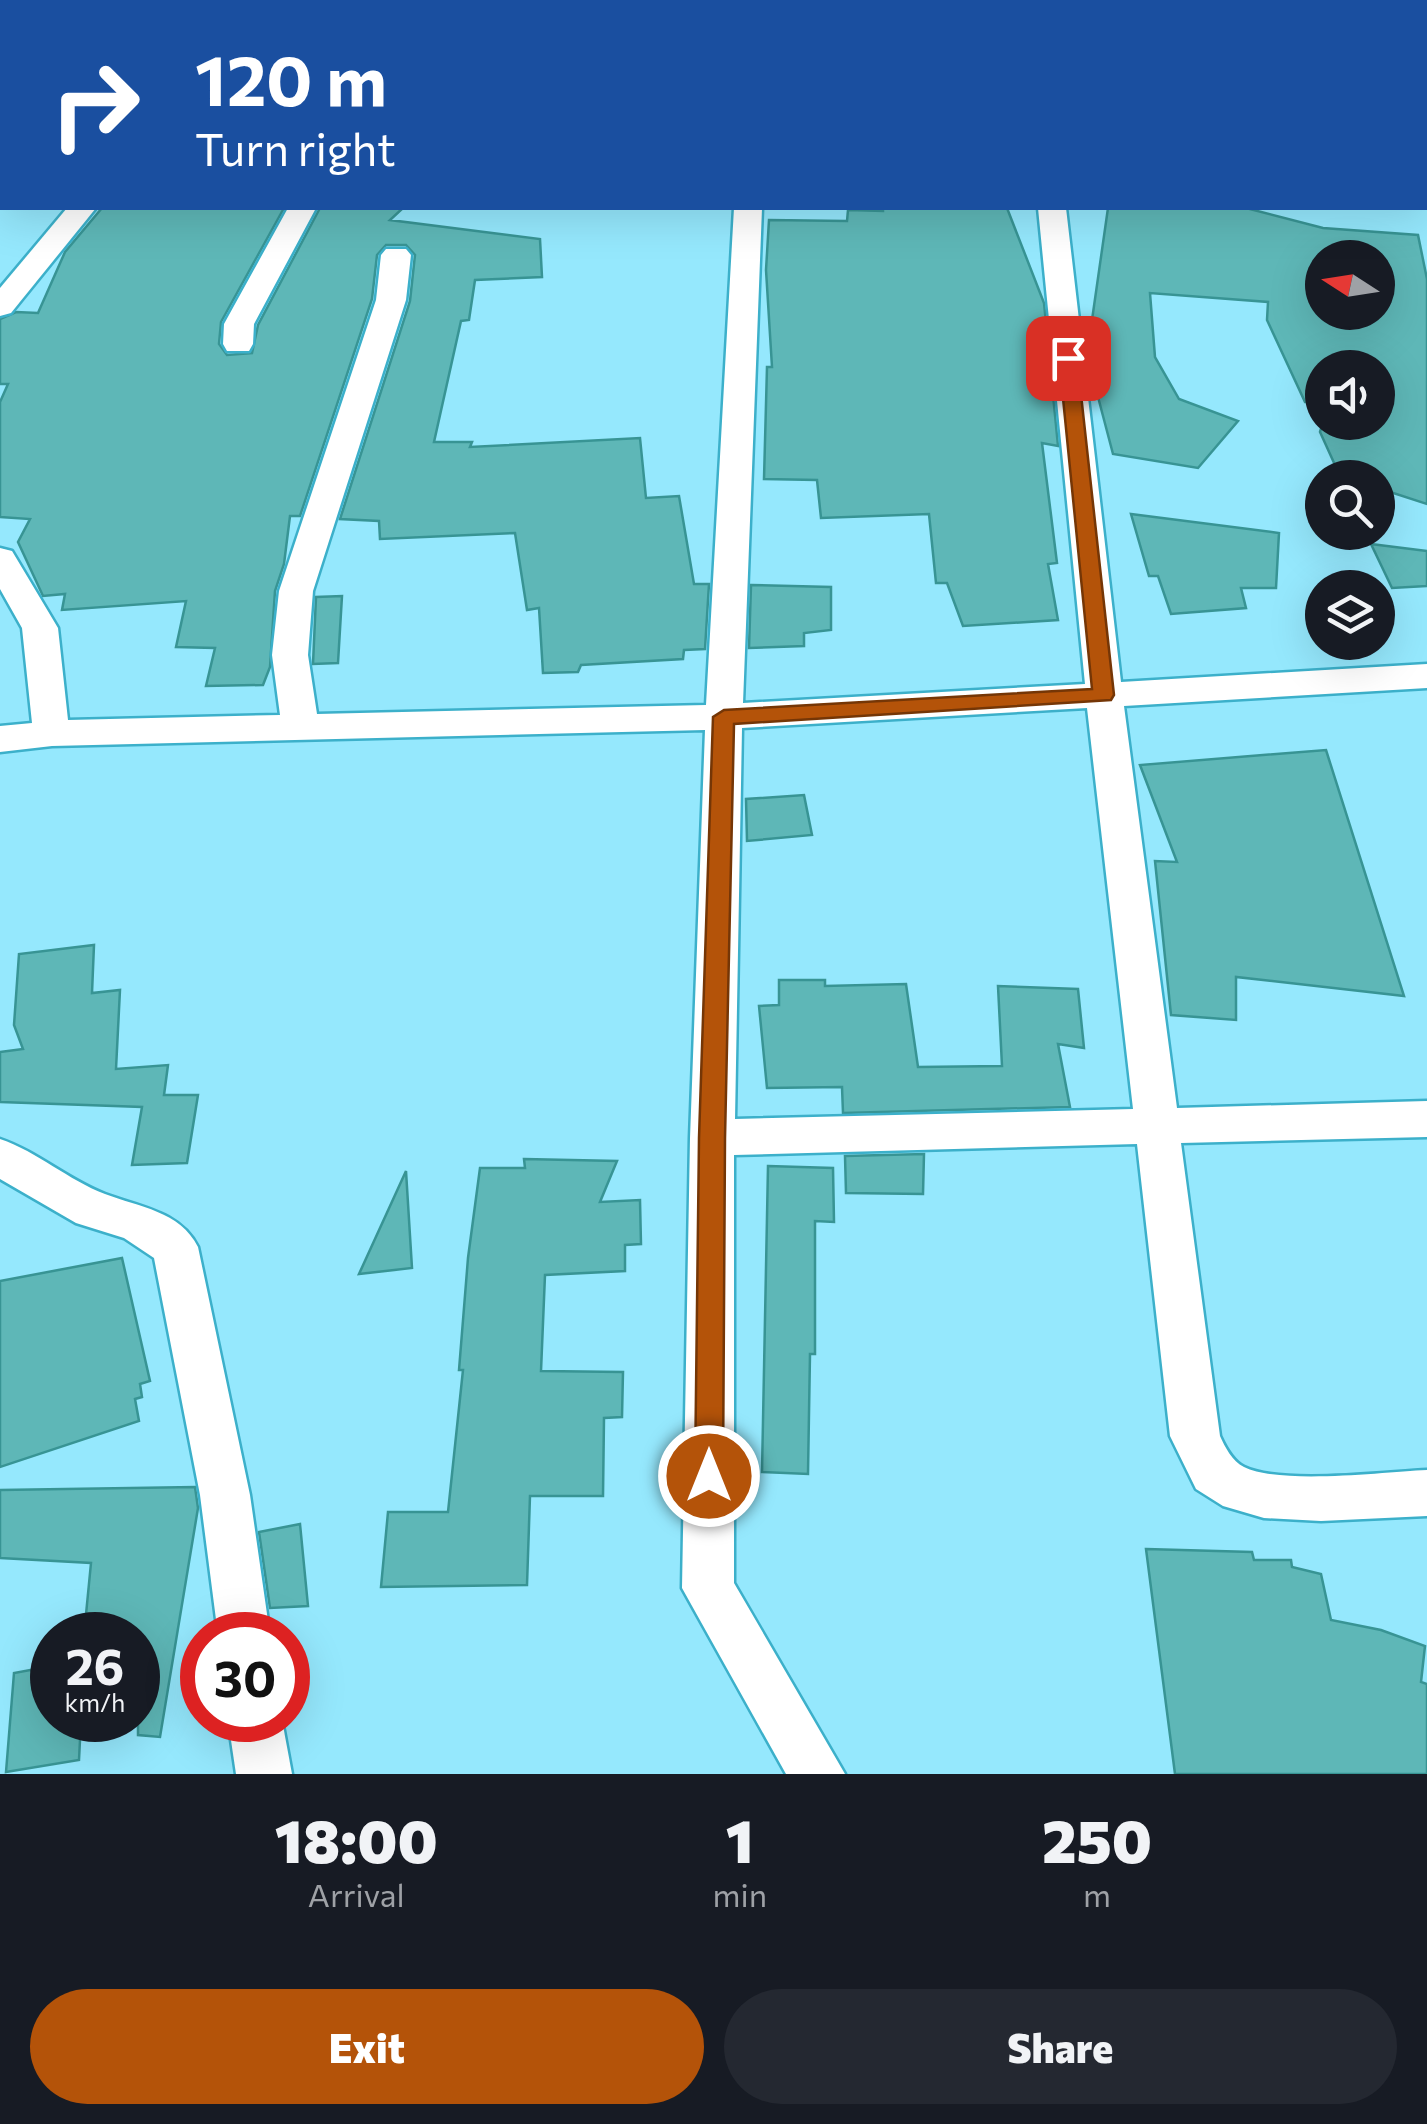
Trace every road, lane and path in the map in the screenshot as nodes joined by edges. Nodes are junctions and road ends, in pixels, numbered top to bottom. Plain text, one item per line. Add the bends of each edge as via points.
1 (80, 210) edge
2 (301, 210) edge
3 (748, 210) edge
4 (1052, 210) edge
5 (396, 255) dead end
6 (0, 307) edge
7 (238, 344) dead end
8 (0, 560) edge
9 (1427, 676) edge
10 (1104, 695) junction
11 (724, 717) junction
12 (300, 726) junction
13 (52, 732) junction
14 (0, 739) edge
15 (1427, 1119) edge
16 (1157, 1126) junction
17 (712, 1138) junction
18 (0, 1157) edge
19 (1427, 1494) edge
20 (241, 1612) edge
21 (259, 1742) edge
22 (264, 1774) edge
23 (816, 1774) edge

1 - 6 street
2 - 7 street via 239,324
3 - 11 street
4 - 10 street
5 - 12 street via 391,300 296,590 290,655
8 - 13 street via 40,628
9 - 10 street
10 - 11 street
10 - 16 street
11 - 12 street
11 - 17 street
12 - 13 street
13 - 14 street
15 - 16 street
16 - 17 street
16 - 19 street via 1195,1436 1203,1457 1224,1482 1262,1497
17 - 23 street via 708,1588
18 - 20 street via 92,1210 137,1222 175,1247 225,1495
21 - 22 street

